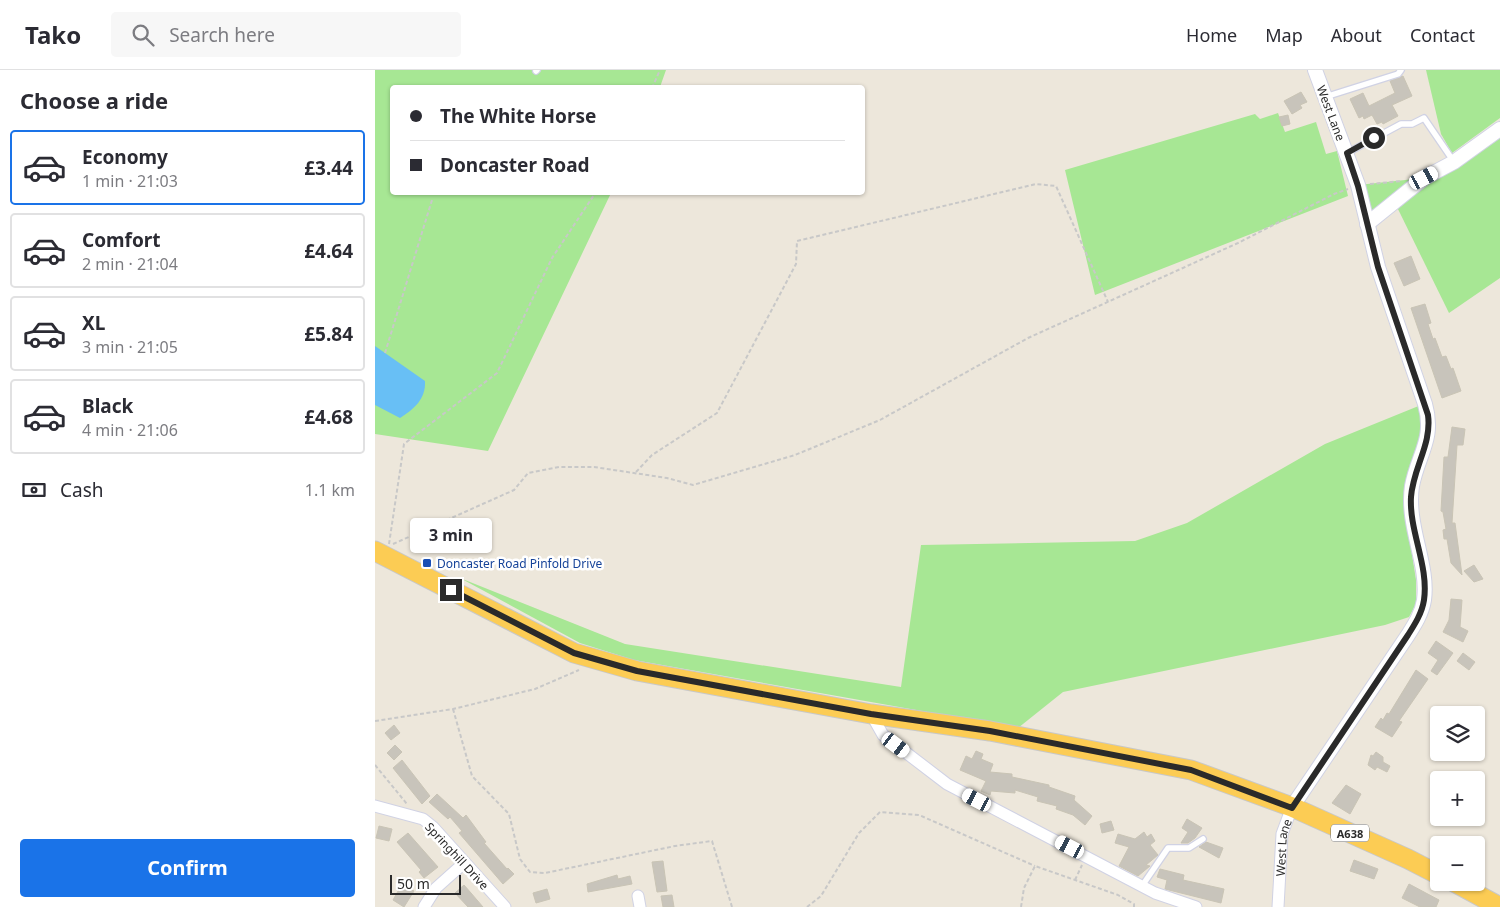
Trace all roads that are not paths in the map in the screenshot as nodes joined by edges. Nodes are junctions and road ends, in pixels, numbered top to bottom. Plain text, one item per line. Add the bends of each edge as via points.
1 (1315, 70) edge
2 (1401, 70) edge
3 (1325, 97) junction
4 (1500, 129) edge
5 (1347, 153) junction
6 (1454, 162) junction
7 (1367, 224) junction
8 (383, 550) edge
9 (871, 714) junction
10 (375, 806) edge
11 (1292, 808) junction
12 (1203, 840) dead end
13 (464, 863) junction
14 (1430, 870) edge
15 (1142, 886) junction
16 (1471, 891) edge
17 (424, 907) edge
18 (505, 907) edge
19 (1196, 907) edge
20 (1277, 907) edge
21 (1500, 907) edge

1 - 3 street, West Lane
2 - 3 lane via 1398,74
3 - 5 street, West Lane
4 - 6 street
5 - 6 lane via 1401,124 1412,124 1424,118
5 - 7 street, West Lane
6 - 7 street via 1424,178
7 - 11 street, West Lane via 1378,267 1428,415 1428,437 1413,485 1411,507 1424,600 1408,635
8 - 9 highway, A638 via 485,608 574,653 637,671
9 - 11 highway, A638 via 990,731 1191,770
9 - 15 street via 883,735 947,784
10 - 13 street, Springhill Drive via 418,817 433,827
11 - 14 highway, A638
11 - 20 street, West Lane via 1282,834
12 - 15 lane via 1189,848 1168,848
13 - 17 street via 436,888
13 - 18 street, Springhill Drive
15 - 19 street
16 - 21 highway

